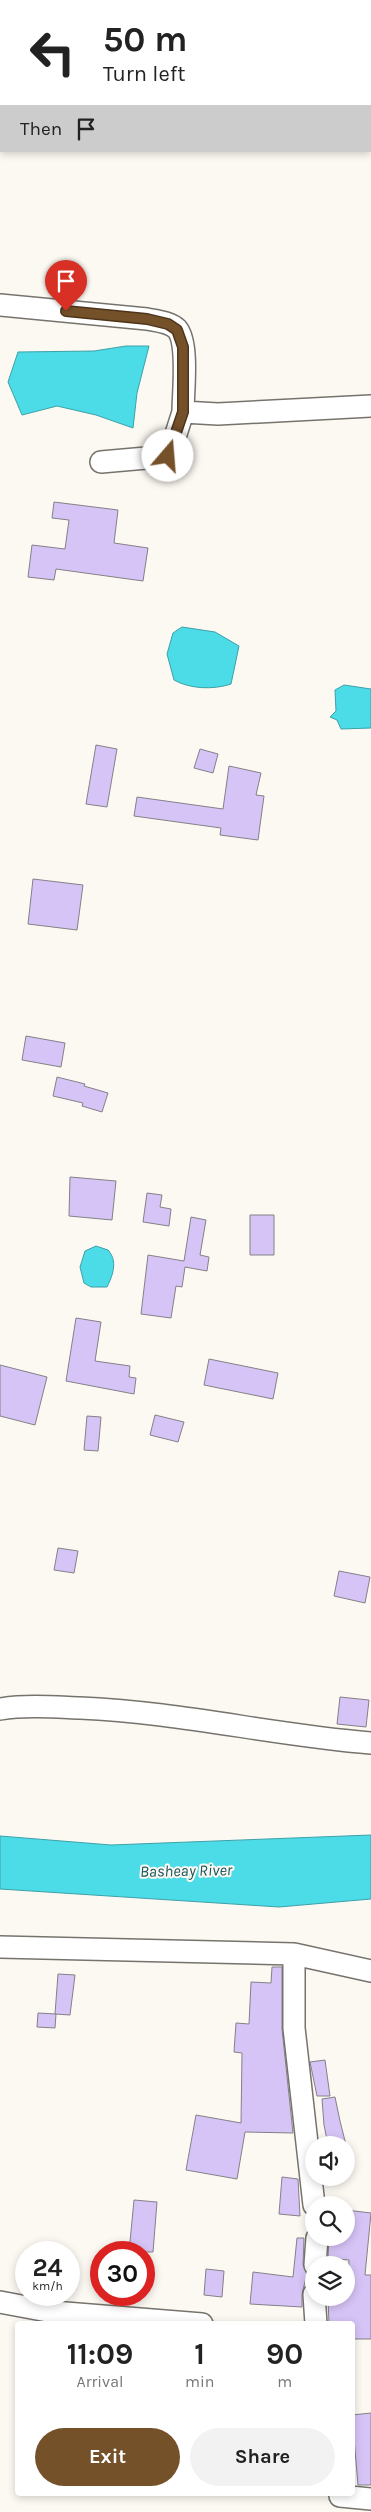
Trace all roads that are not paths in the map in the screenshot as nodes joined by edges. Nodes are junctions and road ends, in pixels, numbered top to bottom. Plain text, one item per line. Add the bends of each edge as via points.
1 (0, 305) edge
2 (371, 406) edge
3 (183, 412) junction
4 (101, 462) dead end
5 (0, 1708) edge
6 (371, 1743) edge
7 (0, 1947) edge
8 (294, 1954) junction
9 (371, 1971) edge
10 (313, 2196) edge
11 (0, 2302) edge
12 (315, 2306) edge
13 (164, 2321) edge
14 (316, 2321) edge
15 (371, 2499) edge
16 (341, 2501) edge

1 - 3 street via 147,319 168,324 177,330 183,347
2 - 3 street via 218,414
3 - 4 street via 168,456
5 - 6 street via 22,1705 128,1710 312,1738
7 - 8 street
8 - 9 street
8 - 10 street via 294,2028
11 - 13 street via 52,2312
12 - 14 street
15 - 16 street

